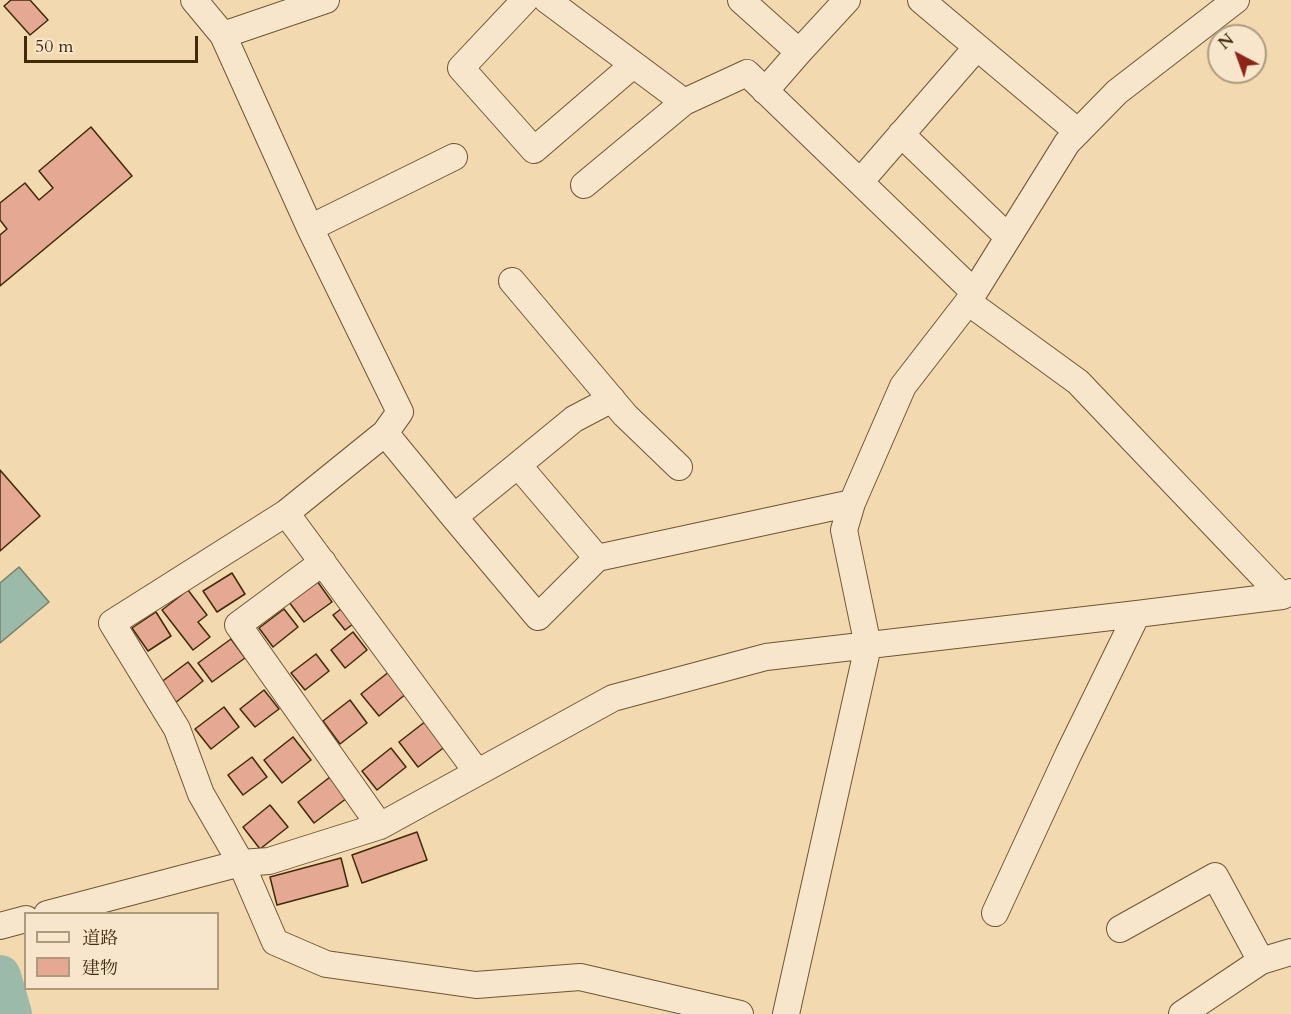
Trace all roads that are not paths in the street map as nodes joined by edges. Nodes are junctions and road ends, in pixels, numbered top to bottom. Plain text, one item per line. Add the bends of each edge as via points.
1 (194, 0) edge
2 (324, 0) edge
3 (525, 0) edge
4 (547, 0) edge
5 (741, 0) edge
6 (847, 0) edge
7 (921, 0) edge
8 (1225, 3) edge
9 (223, 35) junction
10 (977, 47) junction
11 (799, 52) junction
12 (633, 65) junction
13 (765, 91) junction
14 (684, 102) junction
15 (1078, 132) junction
16 (901, 134) junction
17 (454, 157) dead end
18 (860, 182) junction
19 (584, 185) dead end
20 (310, 228) junction
21 (1008, 237) junction
22 (512, 281) dead end
23 (971, 297) junction
24 (612, 399) junction
25 (385, 433) junction
26 (518, 465) junction
27 (679, 467) dead end
28 (852, 503) junction
29 (286, 513) junction
30 (454, 517) junction
31 (597, 558) junction
32 (323, 562) junction
33 (1286, 594) edge
34 (1137, 614) junction
35 (868, 646) junction
36 (477, 772) junction
37 (380, 826) junction
38 (241, 863) junction
39 (55, 912) edge
40 (996, 913) dead end
41 (24, 920) edge
42 (0, 926) edge
43 (1120, 929) dead end
44 (1291, 952) edge
45 (1261, 961) junction
46 (741, 1014) edge
47 (786, 1014) edge
48 (1182, 1014) edge

1 - 9 street
2 - 9 street
3 - 12 street via 461,68 534,150
4 - 12 street
5 - 11 street
6 - 11 street
7 - 10 street
8 - 15 street via 1117,92
9 - 20 street
10 - 15 street
10 - 16 street
11 - 13 street
12 - 14 street
13 - 14 street via 747,73
13 - 18 street
14 - 19 street
15 - 21 street via 1067,143
16 - 18 street
16 - 21 street
17 - 20 street
18 - 23 street
20 - 25 street via 400,412
21 - 23 street
22 - 24 street
23 - 28 street via 903,386
23 - 33 street via 1078,382
24 - 26 street via 574,419
24 - 27 street
25 - 29 street
25 - 30 street
26 - 30 street
26 - 31 street
28 - 31 street
28 - 35 street via 844,530
29 - 32 street
29 - 38 street via 112,623 177,729 201,794
30 - 31 street via 538,617
32 - 36 street
32 - 37 street via 238,625
33 - 34 street
34 - 35 street
34 - 40 street
35 - 36 street via 766,657 613,698
35 - 47 street
36 - 37 street
37 - 38 street via 269,861
38 - 39 street
38 - 46 street via 275,942 326,964 476,985 580,977
41 - 42 street
43 - 45 street via 1215,876
44 - 45 street
45 - 48 street

